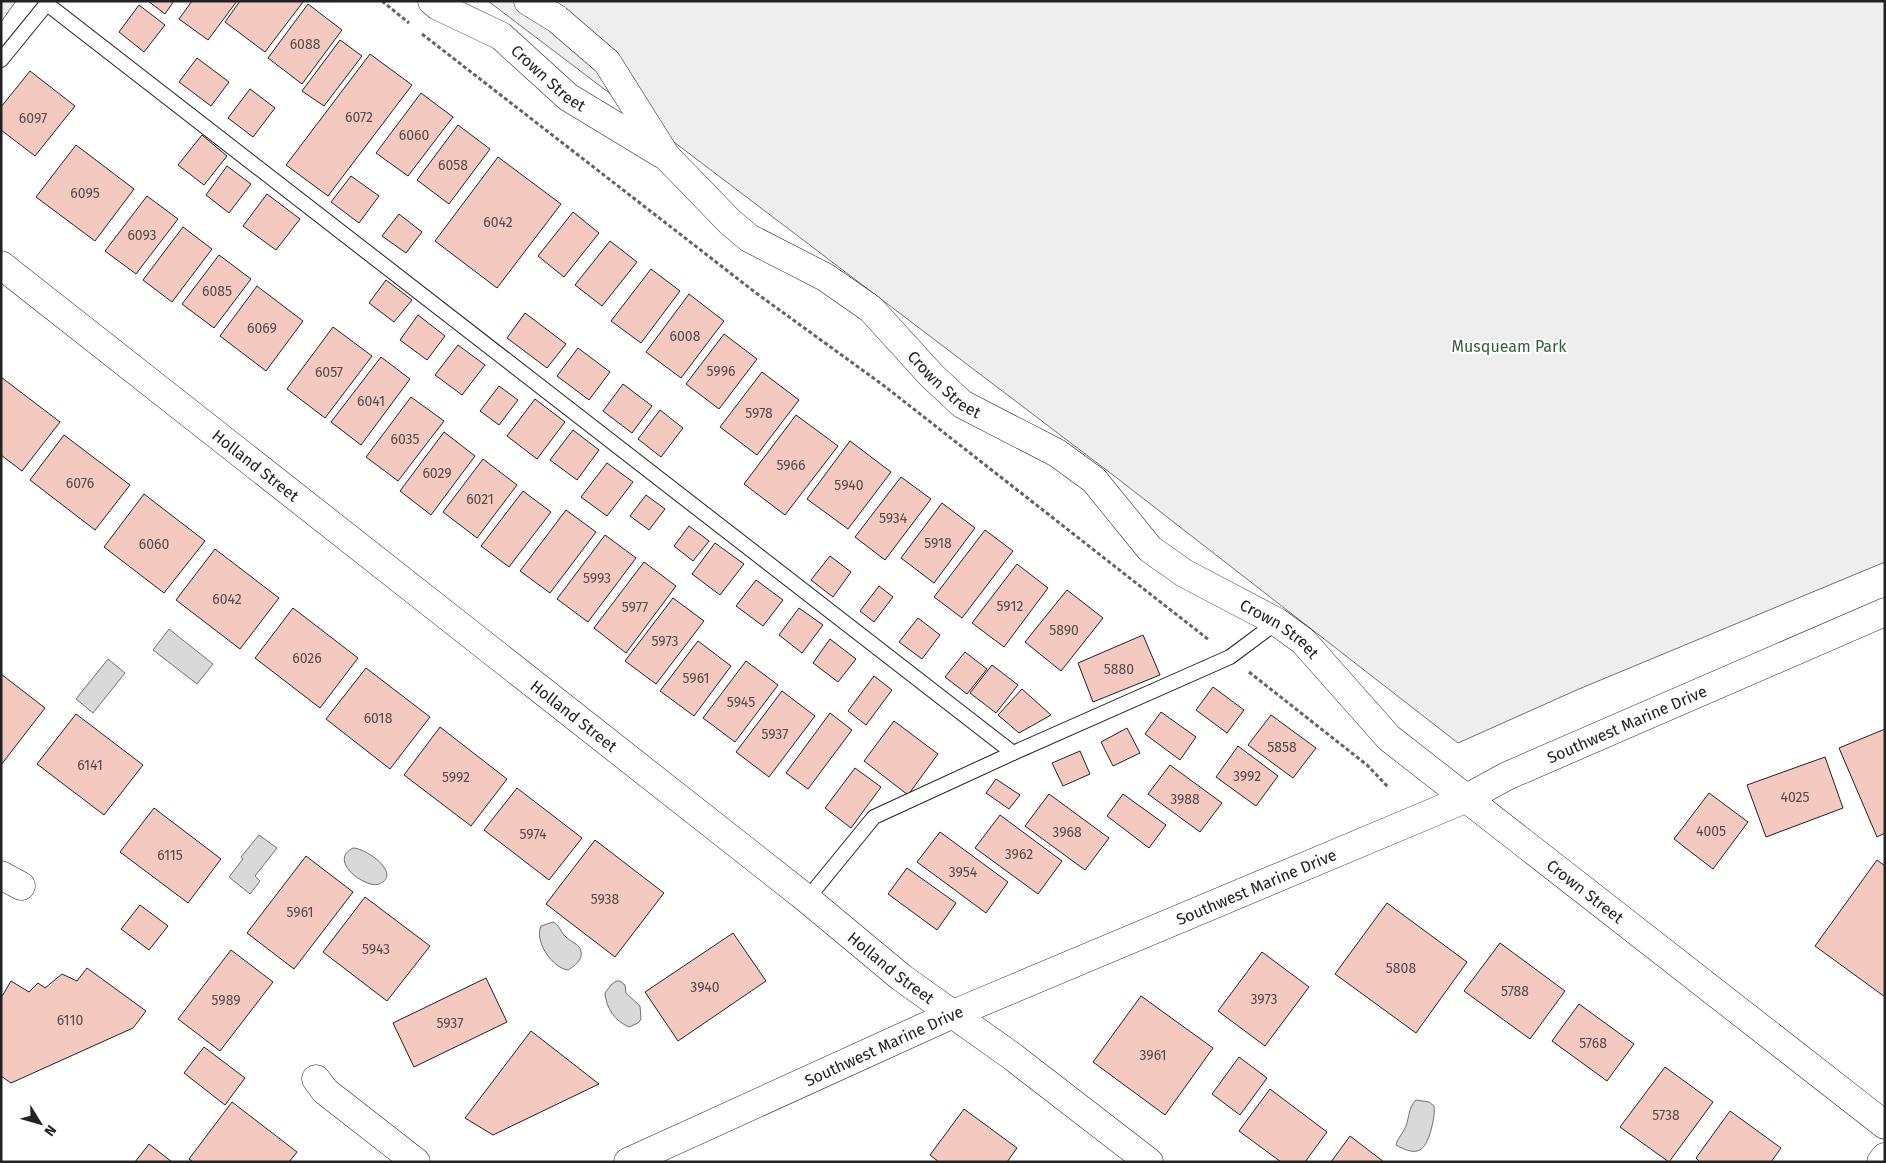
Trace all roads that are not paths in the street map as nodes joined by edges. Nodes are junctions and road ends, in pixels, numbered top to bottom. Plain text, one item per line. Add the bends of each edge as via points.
1 (432, 1) edge
2 (528, 1) edge
3 (48, 2) edge
4 (1, 60) edge
5 (666, 156) junction
6 (1, 265) edge
7 (1885, 612) edge
8 (1277, 622) junction
9 (1013, 753) junction
10 (1465, 798) junction
11 (807, 899) junction
12 (953, 1014) junction
13 (316, 1079) dead end
14 (1885, 1125) edge
15 (1885, 1157) edge
16 (416, 1162) edge
17 (628, 1162) edge
18 (1149, 1162) edge
19 (1881, 1162) edge

1 - 5 street, Crown Street via 501,36 568,97
2 - 5 street, Crown Street via 557,20 607,62
3 - 4 lane
3 - 9 lane
5 - 8 street, Crown Street via 749,238 825,278 871,309 931,376 962,404 1057,453 1094,480 1150,549 1184,573
6 - 11 street, Holland Street
7 - 10 street, Southwest Marine Drive via 1507,776
8 - 9 lane via 1230,657
8 - 10 street, Crown Street via 1303,641 1389,738
9 - 11 lane via 874,817
10 - 12 street, Southwest Marine Drive
10 - 14 street, Crown Street
11 - 12 street, Holland Street via 902,978
12 - 17 street, Southwest Marine Drive
12 - 18 street, Holland Street
13 - 16 street via 325,1091
15 - 19 street

